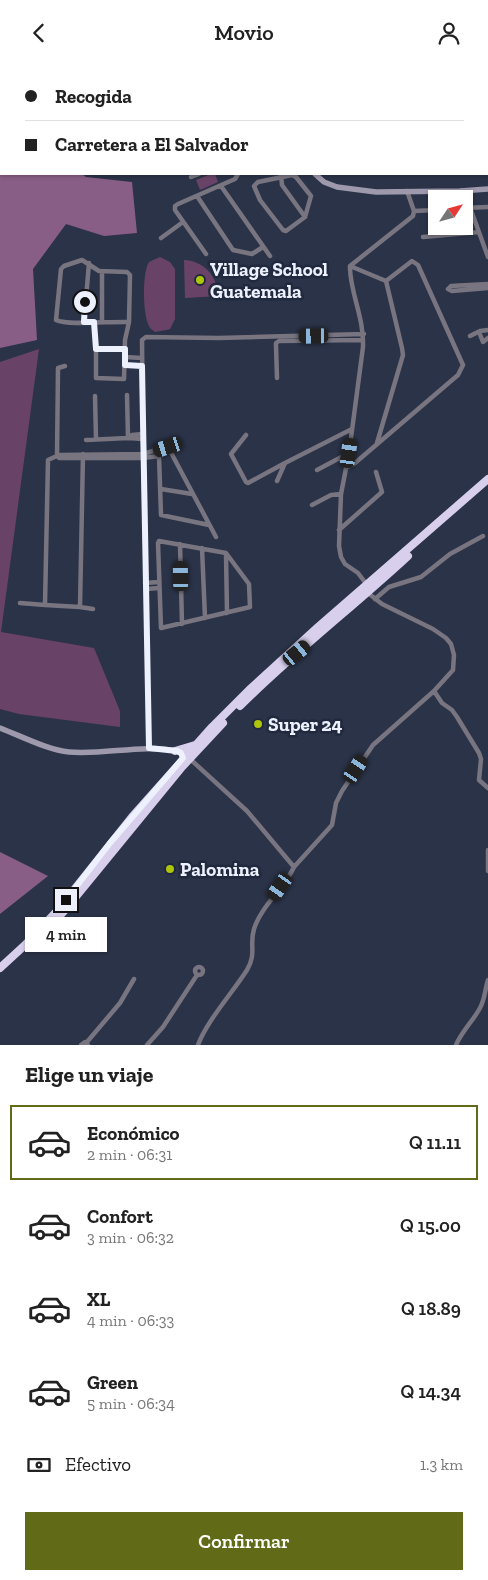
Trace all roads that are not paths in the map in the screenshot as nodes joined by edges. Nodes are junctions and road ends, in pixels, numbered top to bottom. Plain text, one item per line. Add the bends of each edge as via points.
1 (196, 175) edge
2 (237, 175) edge
3 (316, 175) edge
4 (281, 176) edge
5 (191, 177) dead end
6 (221, 186) junction
7 (488, 189) edge
8 (473, 190) edge
9 (406, 191) junction
10 (428, 191) edge
11 (197, 196) junction
12 (488, 207) edge
13 (473, 208) edge
14 (428, 210) edge
15 (414, 211) junction
16 (473, 216) edge
17 (305, 217) junction
18 (184, 222) junction
19 (479, 232) junction
20 (423, 237) dead end
21 (161, 238) dead end
22 (263, 247) junction
23 (206, 254) dead end
24 (270, 256) dead end
25 (488, 257) edge
26 (89, 263) junction
27 (350, 266) junction
28 (102, 271) junction
29 (386, 281) junction
30 (488, 284) edge
31 (488, 288) edge
32 (102, 321) junction
33 (84, 322) junction
34 (94, 322) junction
35 (129, 322) junction
36 (488, 330) edge
37 (479, 332) junction
38 (364, 335) junction
39 (470, 336) dead end
40 (488, 338) edge
41 (363, 340) junction
42 (96, 349) junction
43 (125, 349) junction
44 (125, 357) junction
45 (142, 358) junction
46 (125, 365) junction
47 (142, 366) junction
48 (65, 367) dead end
49 (277, 378) dead end
50 (127, 395) dead end
51 (95, 396) dead end
52 (352, 429) junction
53 (246, 435) dead end
54 (143, 437) junction
55 (128, 438) junction
56 (86, 439) dead end
57 (96, 439) junction
58 (179, 443) dead end
59 (376, 444) junction
60 (168, 447) junction
61 (349, 453) junction
62 (155, 454) junction
63 (57, 456) junction
64 (143, 456) junction
65 (83, 457) junction
66 (285, 463) junction
67 (346, 468) junction
68 (317, 470) dead end
69 (376, 472) dead end
70 (488, 479) edge
71 (277, 481) dead end
72 (488, 485) edge
73 (160, 489) junction
74 (192, 494) junction
75 (341, 494) junction
76 (312, 505) dead end
77 (209, 525) junction
78 (339, 530) junction
79 (483, 536) dead end
80 (216, 537) dead end
81 (180, 544) junction
82 (202, 548) junction
83 (226, 553) junction
84 (146, 583) junction
85 (159, 585) junction
86 (146, 589) junction
87 (367, 589) junction
88 (355, 595) junction
89 (375, 599) junction
90 (20, 603) dead end
91 (45, 605) junction
92 (80, 607) junction
93 (94, 609) dead end
94 (227, 613) junction
95 (205, 618) junction
96 (335, 622) junction
97 (182, 624) junction
98 (434, 691) junction
99 (0, 728) edge
100 (195, 745) junction
101 (149, 748) junction
102 (176, 751) junction
103 (186, 757) junction
104 (488, 789) edge
105 (132, 817) junction
106 (120, 843) junction
107 (488, 850) edge
108 (294, 867) junction
109 (488, 871) edge
110 (0, 968) edge
111 (0, 973) edge
112 (197, 975) dead end
113 (134, 979) dead end
114 (488, 980) edge
115 (88, 1044) edge
116 (81, 1045) edge
117 (147, 1045) edge
118 (198, 1045) edge
119 (456, 1045) edge

1 - 5 street
2 - 6 street
3 - 9 main road via 337,187 376,192
4 - 17 street via 282,185
4 - 17 street via 294,175 310,192
4 - 17 street via 255,183 260,200 283,230 289,230
6 - 11 street
6 - 22 street
7 - 8 main road
9 - 10 main road
9 - 15 street
11 - 18 street via 175,207
11 - 22 street via 233,250 252,254
12 - 13 street
14 - 15 street
15 - 27 street via 413,216
16 - 19 street
18 - 21 street
18 - 23 street
19 - 20 street
19 - 25 street
22 - 24 street
26 - 28 street
26 - 33 street
26 - 33 street via 82,260 61,270 56,319
27 - 29 street
27 - 38 street
28 - 32 street
28 - 35 street via 130,274
29 - 59 street via 403,355
29 - 59 street via 412,261 418,265 463,365 458,375
30 - 31 street via 448,289
32 - 34 street
32 - 35 street
33 - 34 street
34 - 42 street
35 - 43 street
36 - 37 street
37 - 39 street
37 - 40 street via 482,342
38 - 41 street
38 - 45 street via 146,337 142,341
41 - 49 street via 279,341 276,343
41 - 52 street
42 - 43 street
42 - 46 street via 98,379 124,379
43 - 44 street
44 - 45 street
44 - 46 street
45 - 47 street
46 - 47 street
47 - 54 street
48 - 63 street via 58,368 61,374
50 - 55 street
51 - 57 street
52 - 61 street
52 - 66 street
53 - 66 street via 231,454 246,482
54 - 55 street via 132,435
54 - 64 street
55 - 57 street
56 - 57 street
58 - 60 street
59 - 67 street
60 - 62 street
60 - 74 street
61 - 67 street
61 - 68 street
62 - 64 street
62 - 73 street via 160,458
63 - 65 street
63 - 91 street via 47,463
64 - 65 street
64 - 84 street
65 - 92 street
66 - 71 street
67 - 75 street
69 - 78 street via 382,492
70 - 87 highway
72 - 87 highway
73 - 74 street
73 - 77 street via 162,516
74 - 77 street
75 - 76 street via 331,495
75 - 78 street
77 - 80 street
78 - 87 street via 341,557 358,573
79 - 89 street via 450,554 421,577 392,586
81 - 82 street
81 - 85 street via 158,543
81 - 97 street
82 - 83 street
82 - 95 street
83 - 94 street
83 - 94 street via 249,584 250,605 248,609
84 - 85 street
84 - 86 street
85 - 86 street
85 - 97 street via 161,629
86 - 101 street
87 - 88 highway
87 - 89 street
87 - 96 highway
88 - 96 highway via 331,619
88 - 100 highway via 255,684
89 - 98 street via 433,629 451,644 455,662 453,670
90 - 91 street
91 - 92 street
92 - 93 street
94 - 95 street
95 - 97 street
96 - 103 highway
98 - 104 street via 452,710 479,753 479,780
98 - 108 street via 372,745 342,791 332,825
99 - 101 main road via 68,752
100 - 102 highway
100 - 103 highway
101 - 102 main road
102 - 103 highway
103 - 105 highway
103 - 106 highway
103 - 108 street via 247,811
105 - 106 highway via 117,840
105 - 110 highway via 53,916
106 - 111 highway via 49,928
107 - 109 street
108 - 118 street via 254,929 252,961
112 - 117 street via 163,1027
113 - 115 street
114 - 119 street via 482,1005
115 - 116 street via 84,1042

